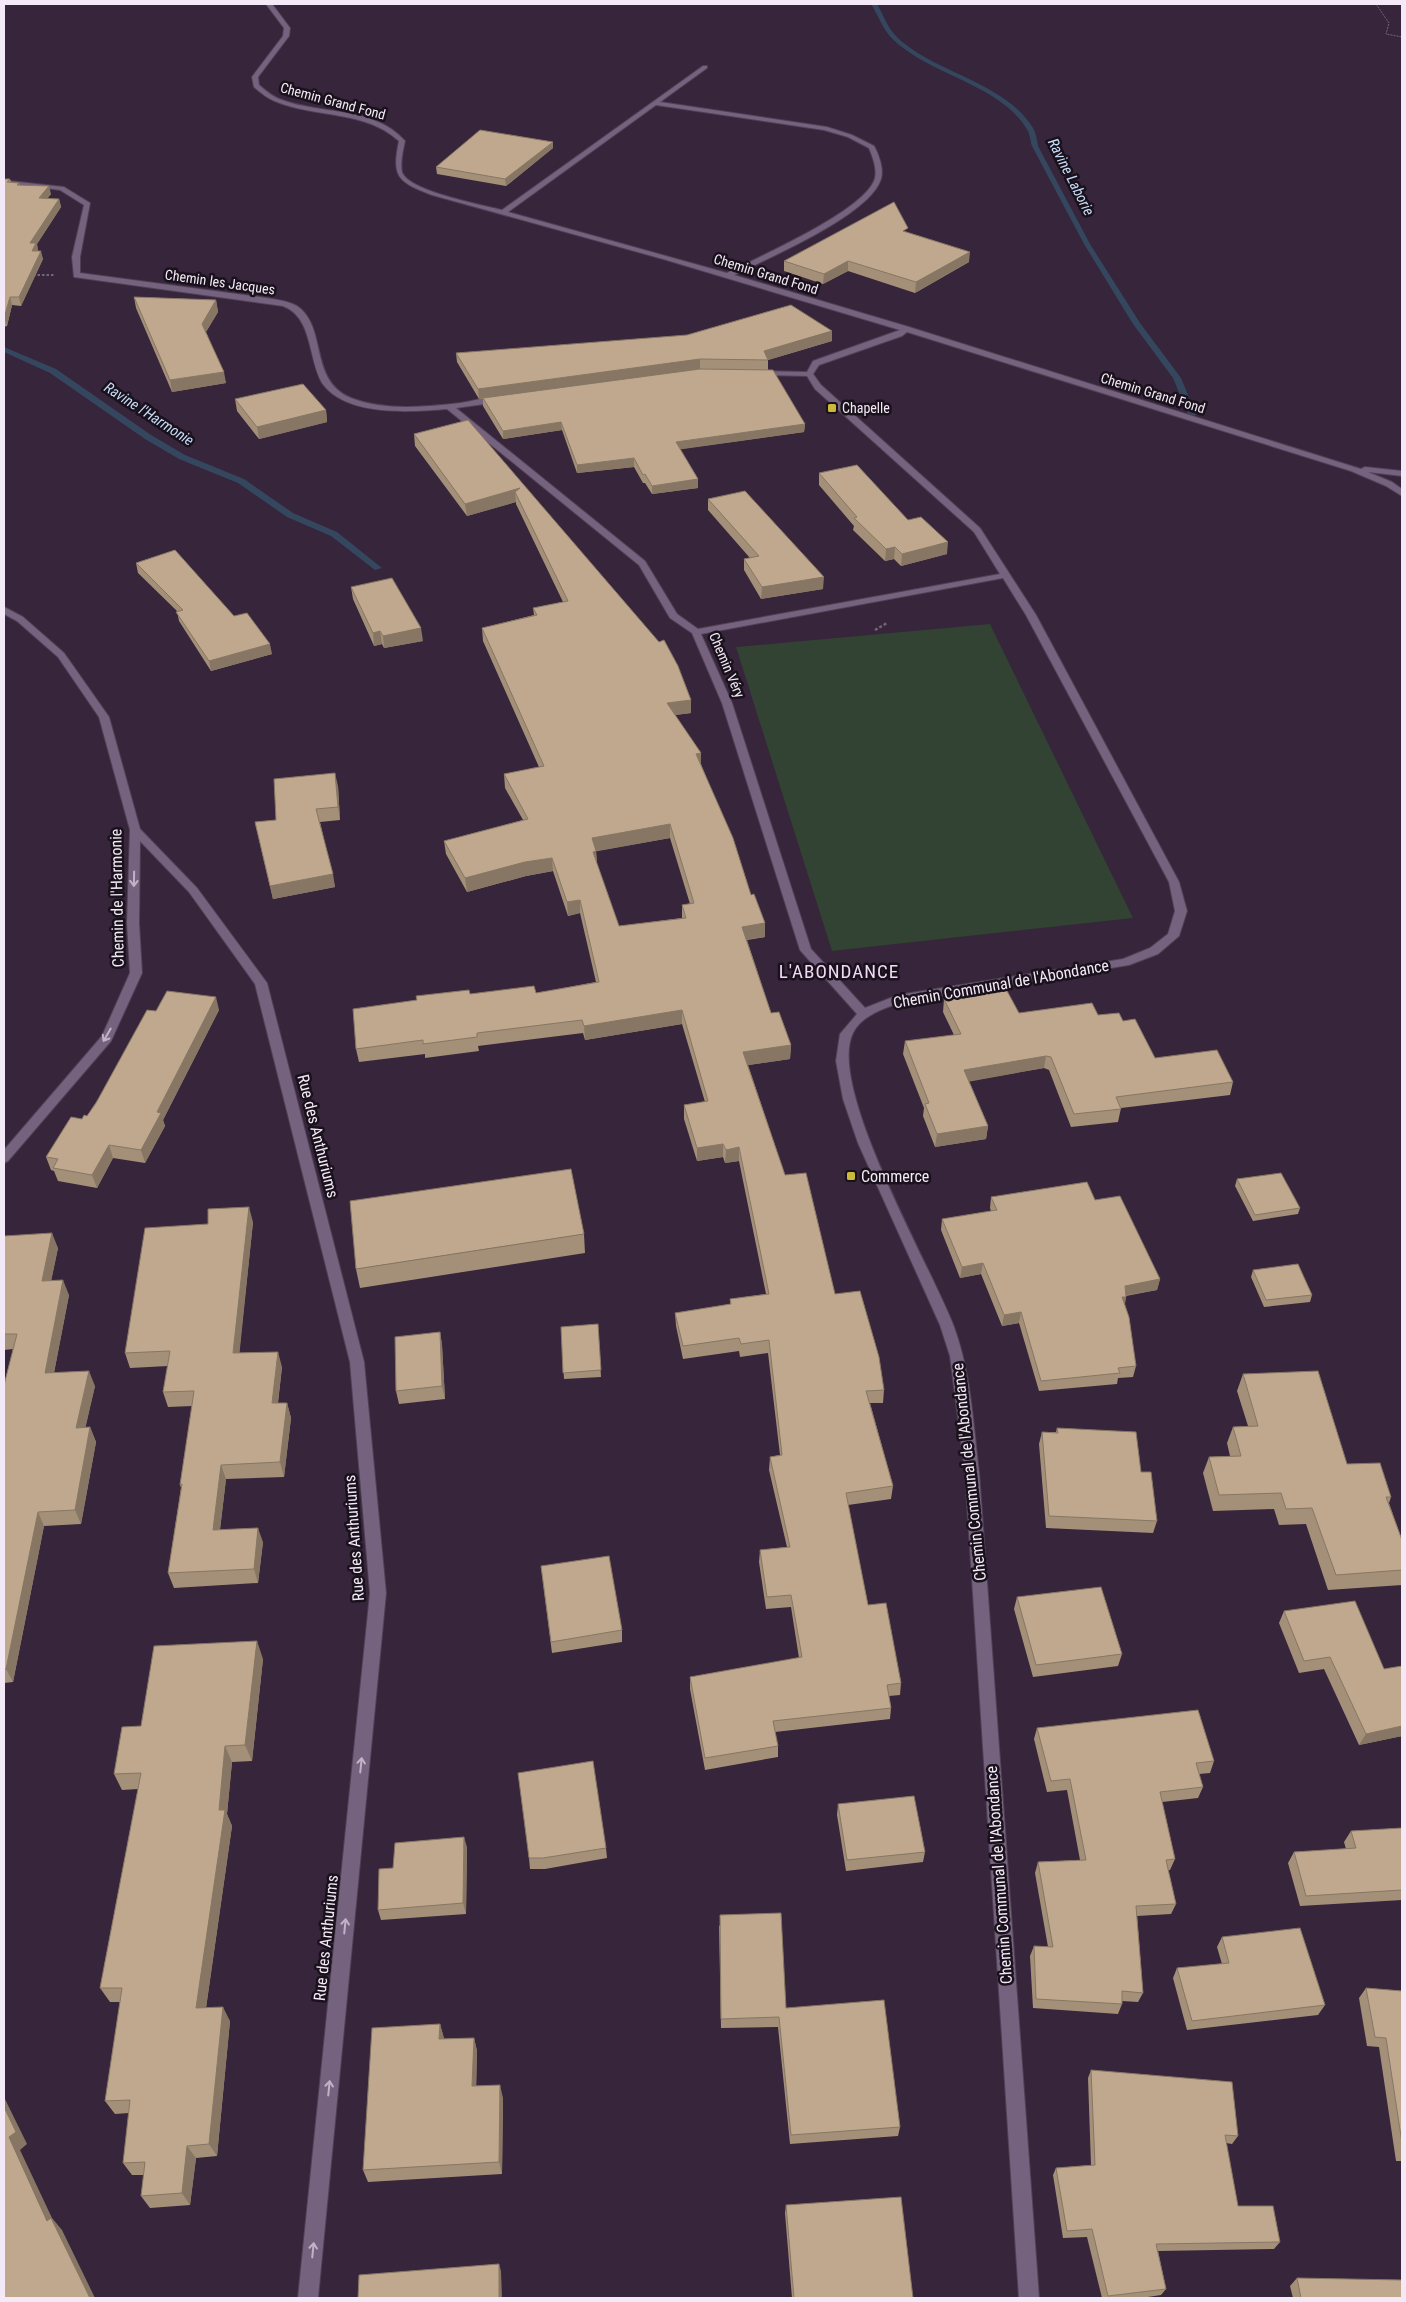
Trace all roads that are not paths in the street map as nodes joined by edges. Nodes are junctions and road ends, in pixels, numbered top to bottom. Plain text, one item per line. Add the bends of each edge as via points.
1 (269, 4) edge
2 (705, 67) dead end
3 (654, 103) junction
4 (10, 183) edge
5 (503, 212) junction
6 (729, 275) junction
7 (906, 329) junction
8 (750, 373) edge
9 (809, 374) junction
10 (508, 399) edge
11 (450, 407) junction
12 (1354, 469) junction
13 (1402, 473) edge
14 (1402, 493) edge
15 (1007, 575) junction
16 (4, 610) edge
17 (696, 632) junction
18 (135, 830) junction
19 (864, 1014) junction
20 (4, 1158) edge
21 (308, 2298) edge
22 (1029, 2298) edge

1 - 5 street, Chemin Grand Fond via 286,28 286,36 256,77 256,86 281,102 360,119 395,132 402,141 397,164 405,182 434,194
2 - 3 street
3 - 5 street
3 - 6 street via 825,128 872,147 878,163 878,179 865,199 839,218
4 - 11 street, Chemin les Jacques via 62,188 88,204 76,257 77,274 288,305 300,312 316,350 322,378 331,390 365,404 394,408
5 - 6 street, Chemin Grand Fond
6 - 7 street, Chemin Grand Fond
7 - 9 street via 816,362
7 - 12 street, Chemin Grand Fond
8 - 9 street
9 - 15 street, Chemin Communal de l'Abondance via 818,386 977,530
10 - 11 street, Chemin les Jacques
11 - 17 street, Chemin Véry via 642,563 672,616
12 - 13 street
12 - 14 street, Chemin Grand Fond
15 - 17 street
15 - 19 street, Chemin Communal de l'Abondance via 1174,882 1180,911 1173,936 1154,951 1124,962 898,999
16 - 18 street, Chemin de l'Harmonie via 20,619 61,655 104,717
17 - 19 street, Chemin Véry via 727,703 806,950
18 -> 20 street, Chemin de l'Harmonie via 133,924 136,973 107,1038
21 -> 18 street, Rue des Anthuriums via 378,1593 357,1362 261,983 193,890
19 - 22 street, Chemin Communal de l'Abondance via 846,1035 841,1058 845,1088 880,1181 924,1274 957,1355 972,1472

